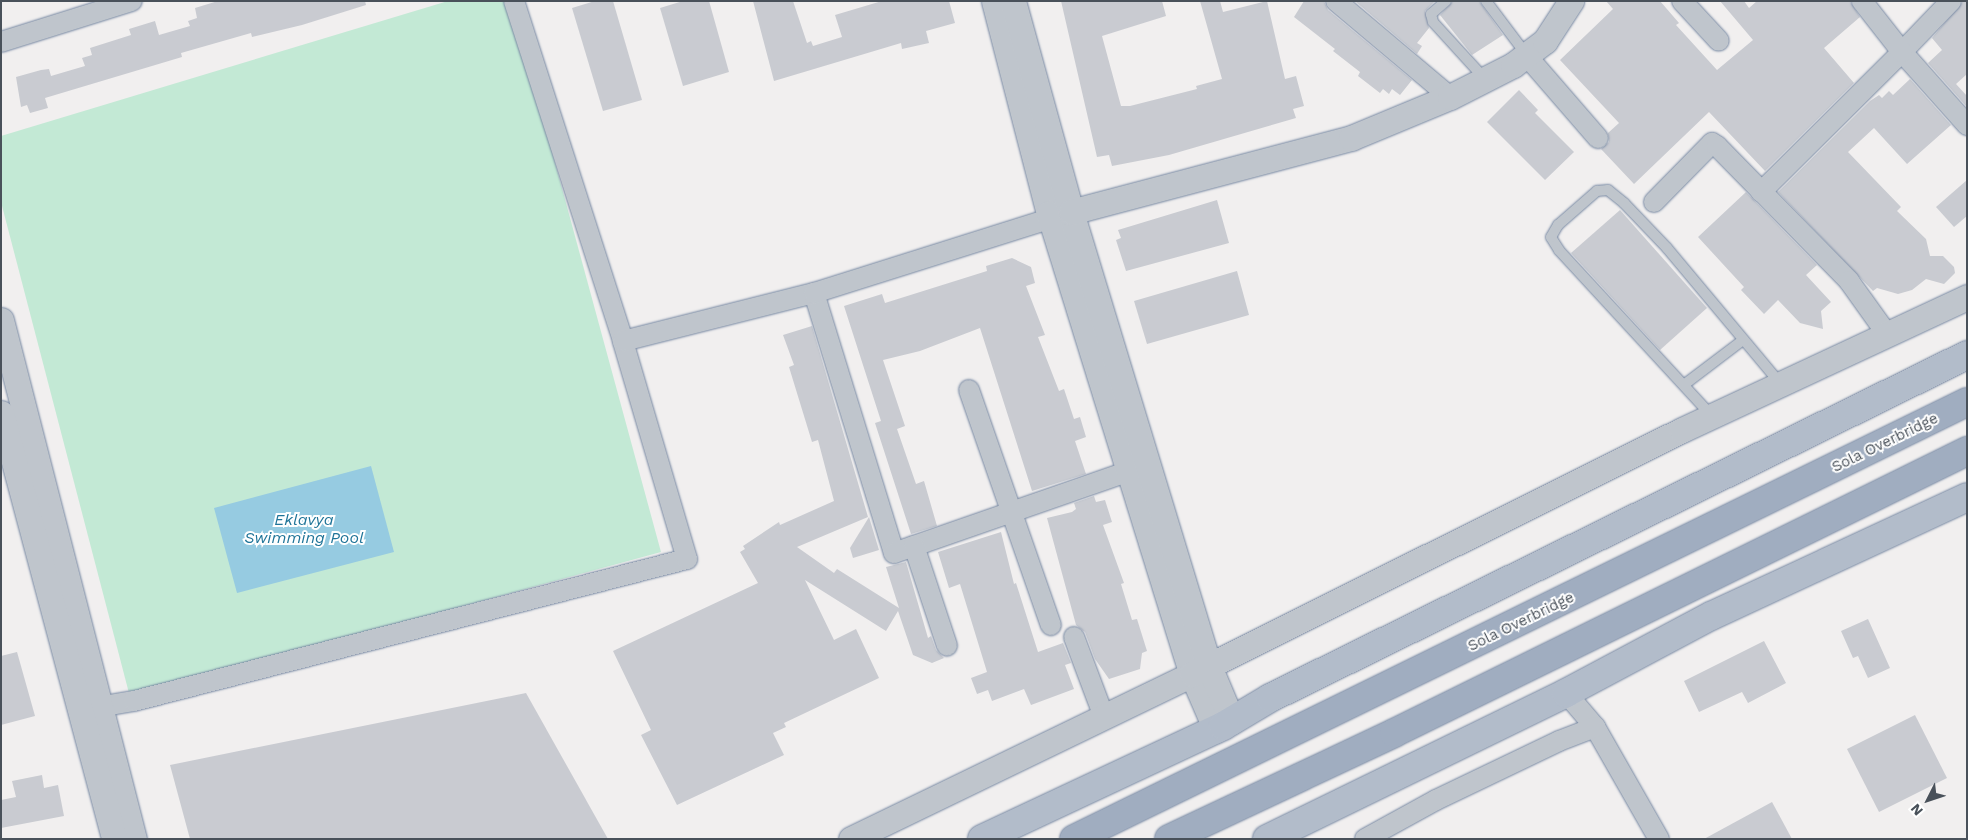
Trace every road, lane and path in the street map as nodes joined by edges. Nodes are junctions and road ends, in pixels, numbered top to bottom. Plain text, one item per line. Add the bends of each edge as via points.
1 (132, 1) edge
2 (514, 1) edge
3 (994, 1) edge
4 (1013, 1) edge
5 (1336, 1) edge
6 (1446, 1) edge
7 (1486, 1) edge
8 (1571, 1) edge
9 (1682, 1) edge
10 (1862, 1) edge
11 (1951, 1) edge
12 (1719, 41) dead end
13 (1, 42) edge
14 (1902, 52) junction
15 (1526, 55) junction
16 (1486, 80) junction
17 (1450, 97) junction
18 (1967, 124) edge
19 (1598, 138) dead end
20 (1761, 192) junction
21 (1654, 202) dead end
22 (1061, 216) junction
23 (814, 293) junction
24 (1967, 297) edge
25 (1, 320) edge
26 (1887, 334) junction
27 (1743, 340) junction
28 (623, 341) junction
29 (1967, 355) edge
30 (1685, 384) junction
31 (1780, 384) junction
32 (969, 390) dead end
33 (1967, 402) edge
34 (1712, 416) junction
35 (2, 419) edge
36 (1967, 451) edge
37 (1130, 471) junction
38 (1967, 497) edge
39 (1009, 513) junction
40 (914, 546) junction
41 (1051, 625) dead end
42 (1074, 637) dead end
43 (947, 646) dead end
44 (1200, 670) junction
45 (1566, 693) junction
46 (90, 709) junction
47 (1104, 717) junction
48 (1224, 726) junction
49 (1595, 727) junction
50 (114, 839) edge
51 (134, 839) edge
52 (851, 839) edge
53 (982, 839) edge
54 (1074, 839) edge
55 (1169, 839) edge
56 (1267, 839) edge
57 (1364, 839) edge
58 (1659, 839) edge

1 - 13 street
2 - 28 street
3 - 22 street
4 - 22 street
5 - 17 street
6 - 16 lane via 1431,14 1433,22
7 - 15 lane
8 - 15 street via 1545,41
9 - 12 street
10 - 14 street
11 - 14 street
14 - 18 street
14 - 20 street
15 - 16 street
15 - 19 street
16 - 17 street
17 - 22 street via 1350,138
20 - 21 street via 1712,143
20 - 26 street via 1849,281
22 - 23 street
22 - 37 street
22 - 44 street
23 - 28 street
23 - 40 street via 894,553
24 - 26 street
25 - 46 street
26 - 31 street
27 - 30 lane
27 - 30 lane via 1667,248 1624,203 1608,190 1597,191 1558,225 1551,237 1558,250
27 - 31 lane
28 - 46 street via 687,559 134,702
29 - 48 main road via 1270,698
30 - 34 lane
31 - 34 street
32 - 39 street
33 - 54 highway, Sola Overbridge
34 - 44 street
35 - 46 street
36 - 55 highway via 1394,733
37 - 39 street
37 - 44 street
38 - 45 main road via 1711,616
39 - 40 street
39 - 41 street
40 - 43 street
42 - 47 street
44 - 47 street
44 - 48 street
45 - 49 street
45 - 56 main road
46 - 50 street
46 - 51 street
47 - 52 street
48 - 53 main road
49 - 57 street via 1471,783
49 - 58 street

